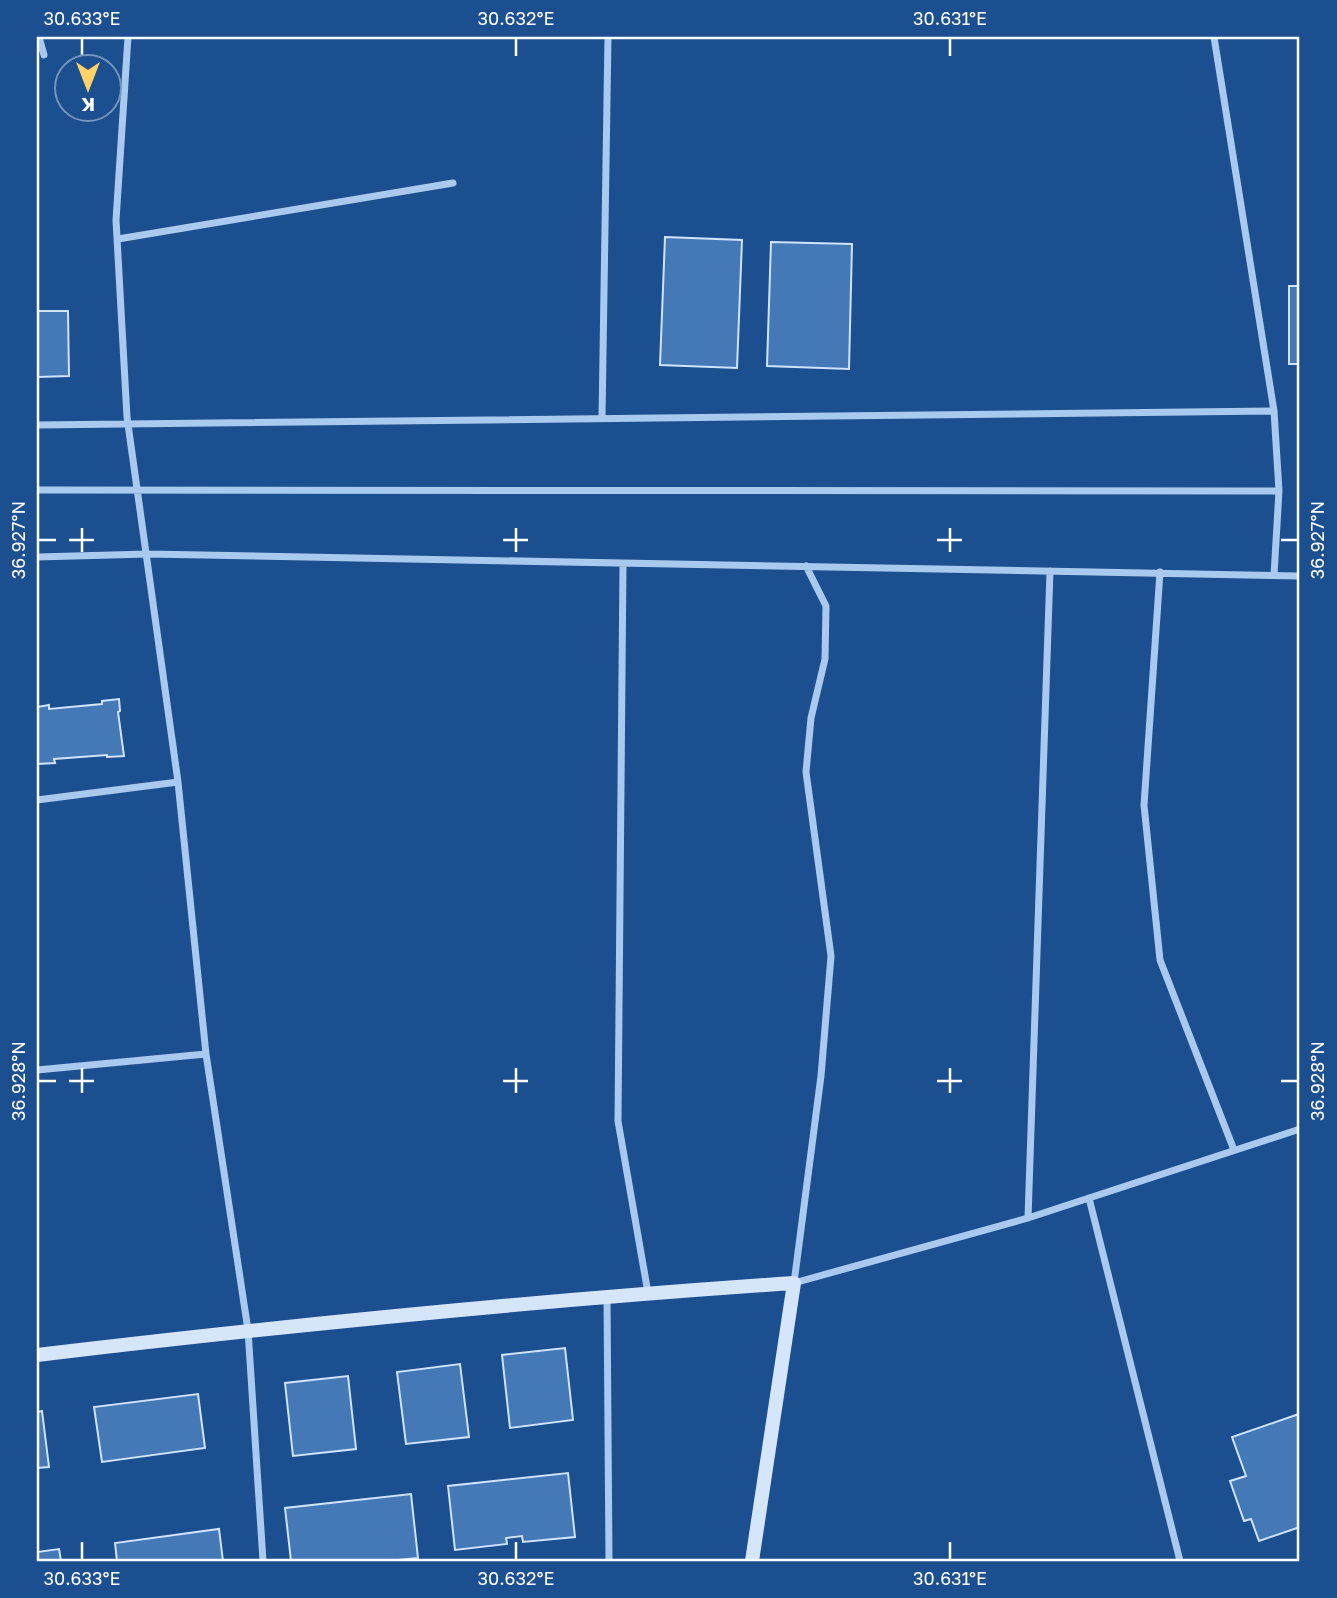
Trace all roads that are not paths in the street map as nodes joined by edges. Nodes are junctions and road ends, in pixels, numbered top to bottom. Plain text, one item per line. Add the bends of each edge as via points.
1 (39, 37) edge
2 (128, 37) edge
3 (608, 37) edge
4 (1214, 37) edge
5 (44, 55) dead end
6 (453, 183) dead end
7 (118, 239) junction
8 (1274, 411) junction
9 (602, 418) junction
10 (128, 424) junction
11 (37, 425) edge
12 (37, 490) edge
13 (138, 491) junction
14 (1279, 491) junction
15 (148, 554) junction
16 (37, 557) edge
17 (623, 563) junction
18 (806, 566) junction
19 (1050, 571) junction
20 (1160, 572) junction
21 (1274, 575) junction
22 (1300, 576) edge
23 (178, 782) junction
24 (37, 800) edge
25 (206, 1054) junction
26 (37, 1070) edge
27 (1300, 1129) edge
28 (1234, 1150) junction
29 (1090, 1198) junction
30 (1028, 1219) junction
31 (794, 1283) junction
32 (648, 1293) junction
33 (607, 1295) junction
34 (248, 1330) junction
35 (37, 1355) edge
36 (263, 1561) edge
37 (609, 1561) edge
38 (752, 1561) edge
39 (1180, 1561) edge

1 - 5 street
2 - 7 street
3 - 9 street
4 - 8 street
6 - 7 street
7 - 10 street
8 - 9 street
8 - 14 street
9 - 10 street
10 - 11 street
10 - 13 street
12 - 13 street
13 - 14 street
13 - 15 street
14 - 21 street
15 - 16 street
15 - 17 street
15 - 23 street
17 - 18 street
17 - 32 street via 618,1121
18 - 19 street
18 - 31 street via 825,606 825,659 811,718 806,772 831,956 821,1076
19 - 20 street
19 - 30 street
20 - 21 street
20 - 28 street via 1144,805 1160,960
21 - 22 street
23 - 24 street
23 - 25 street
25 - 26 street
25 - 34 street
27 - 28 street
28 - 29 street
29 - 30 street
29 - 39 street
30 - 31 street
31 - 32 street
31 - 38 street
32 - 33 street
33 - 34 street
33 - 37 street
34 - 35 street
34 - 36 street

